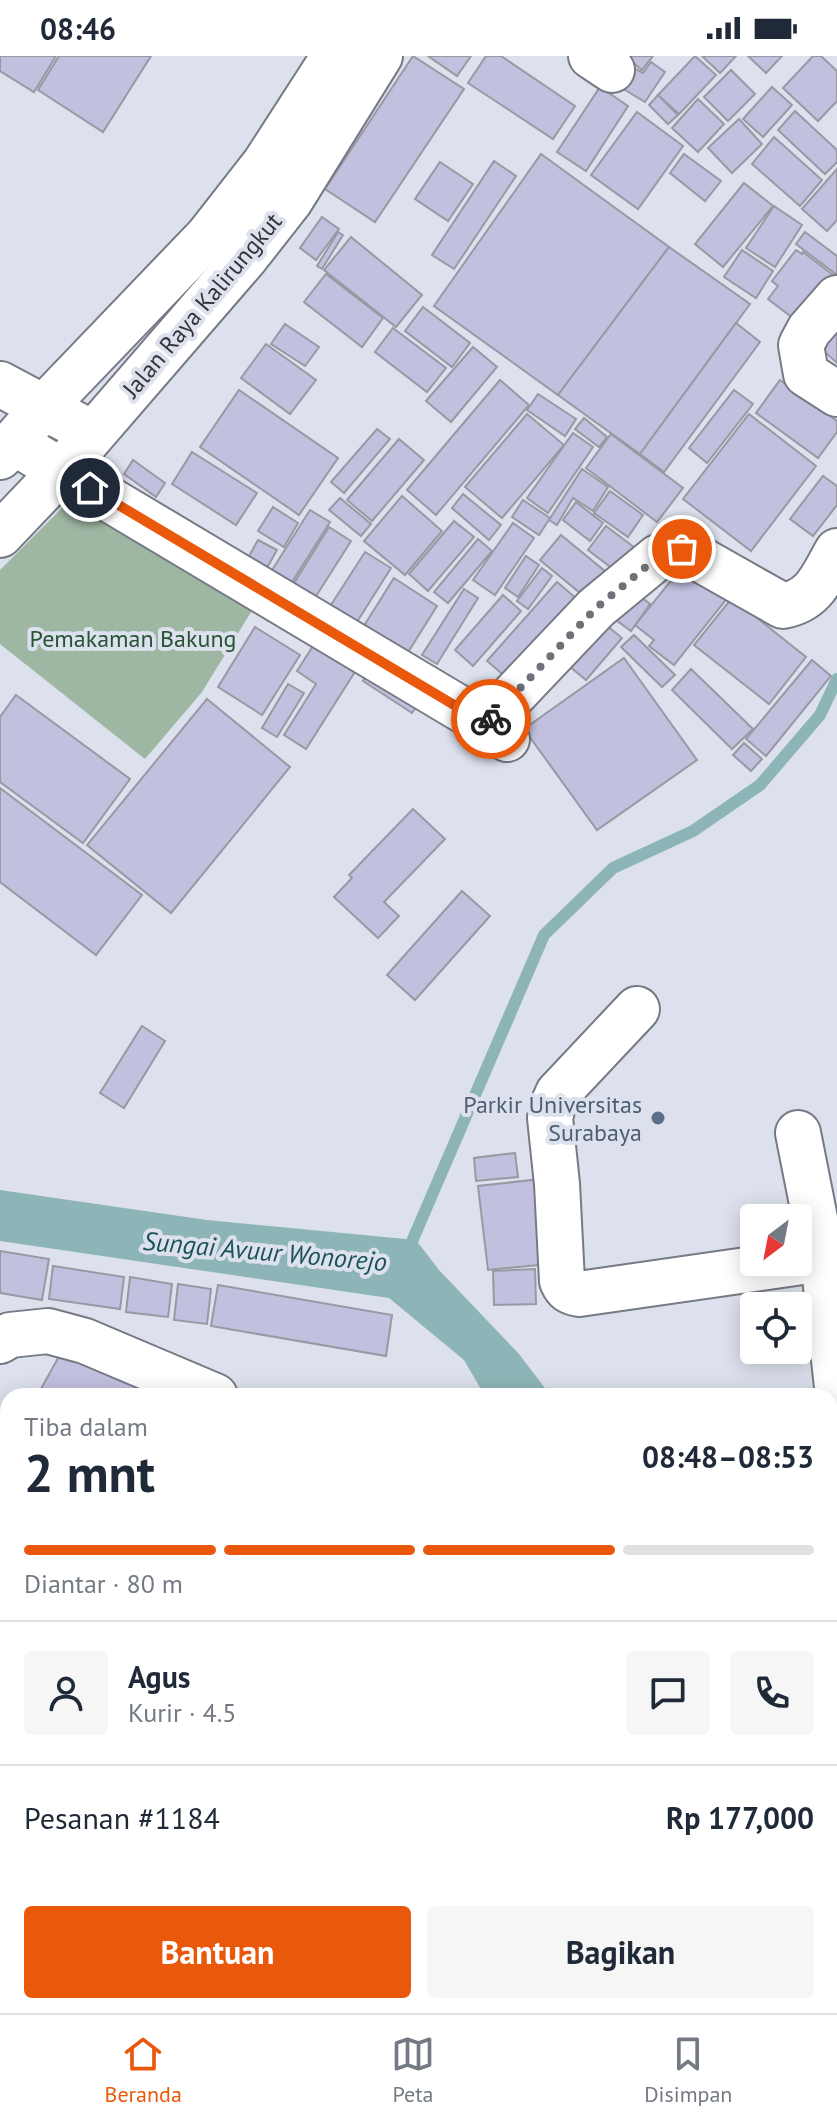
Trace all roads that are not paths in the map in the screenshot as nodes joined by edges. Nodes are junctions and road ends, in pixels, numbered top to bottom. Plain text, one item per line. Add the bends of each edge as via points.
1 (360, 59) edge
2 (837, 298) edge
3 (0, 384) edge
4 (837, 394) edge
5 (44, 407) junction
6 (92, 433) junction
7 (6, 450) edge
8 (61, 471) junction
9 (0, 535) edge
10 (837, 551) edge
11 (637, 1009) dead end
12 (798, 1133) dead end
13 (823, 1259) junction
14 (0, 1341) edge
15 (837, 1387) edge
16 (196, 1388) edge

1 - 5 street, Jalan Raya Kalirungkut via 265,163 208,236
1 - 6 street, Jalan Raya Kalirungkut via 290,201
2 - 4 street via 801,345 806,374
3 - 5 street
5 - 6 street
5 - 7 street, Jalan Raya Kalirungkut
6 - 8 street, Jalan Raya Kalirungkut
7 - 8 street
8 - 9 street, Jalan Raya Kalirungkut
8 - 10 street via 496,731 596,608 658,557 682,549 783,606 799,603 814,590
11 - 13 street via 558,1093 552,1109 565,1288 579,1294
12 - 13 street
13 - 15 street
14 - 16 street via 48,1331

